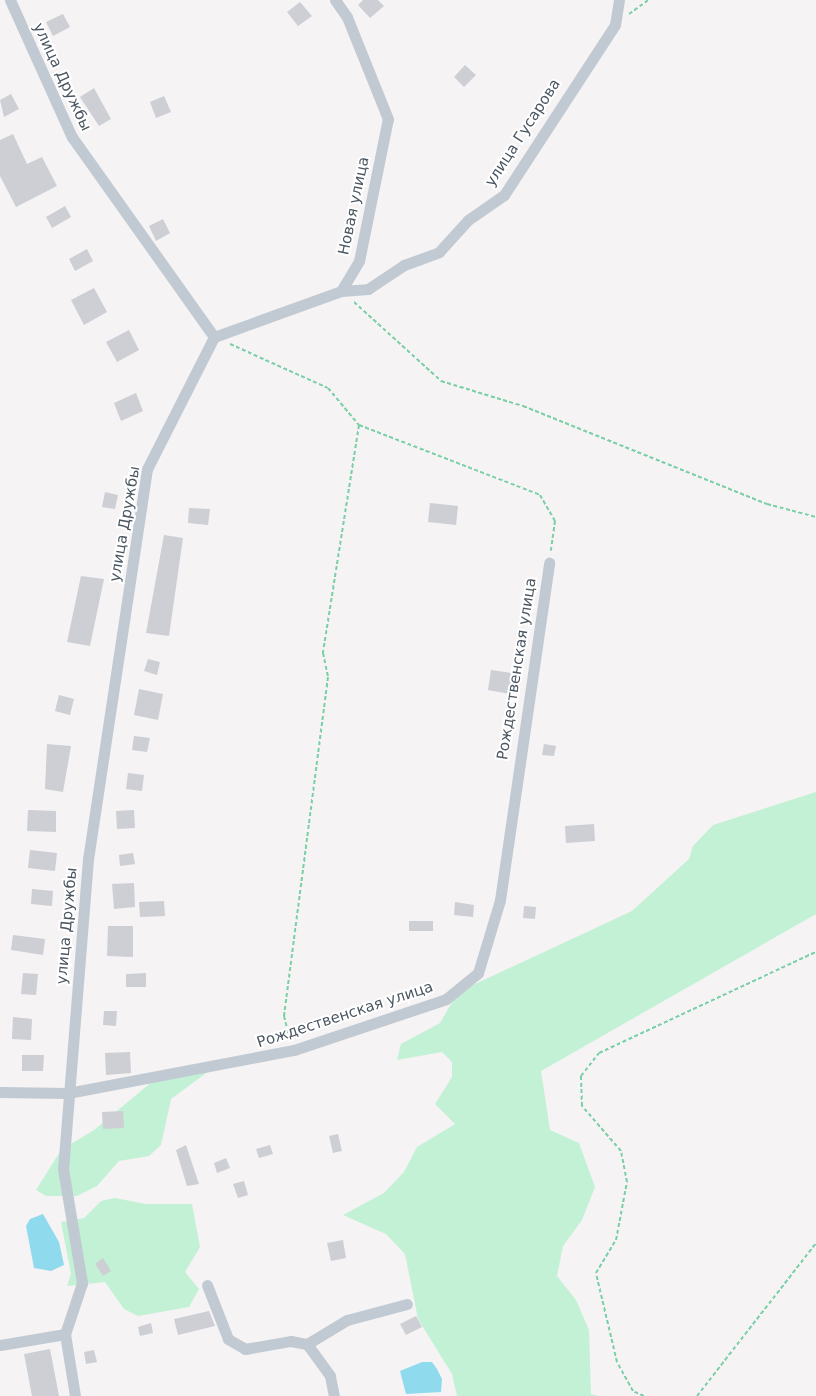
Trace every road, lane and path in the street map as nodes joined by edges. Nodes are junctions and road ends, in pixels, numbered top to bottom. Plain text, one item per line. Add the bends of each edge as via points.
1 (10, 0) edge
2 (336, 0) edge
3 (619, 0) edge
4 (648, 0) edge
5 (615, 25) junction
6 (342, 291) junction
7 (214, 337) junction
8 (359, 425) junction
9 (816, 517) edge
10 (549, 563) joint
11 (816, 952) edge
12 (294, 1050) junction
13 (0, 1092) edge
14 (68, 1094) junction
15 (816, 1243) edge
16 (207, 1285) dead end
17 (407, 1304) dead end
18 (65, 1334) junction
19 (307, 1344) junction
20 (0, 1345) edge
21 (75, 1396) edge
22 (334, 1396) edge
23 (644, 1396) edge
24 (698, 1396) edge

1 - 7 street, улица Дружбы via 72,137
2 - 6 street, Новая улица via 347,17 388,119 359,261
3 - 5 street, улица Гусарова
4 - 5 path
5 - 6 street, улица Гусарова via 504,195 468,220 439,252 404,265 368,289
6 - 7 street
6 - 9 path via 441,381 523,406 767,504
7 - 8 path via 328,388
7 - 14 street, улица Дружбы via 147,469 88,859
8 - 10 path via 540,495 555,521
8 - 12 path via 323,653 328,677 284,1016
10 - 12 street, Рождественская улица via 500,900 478,972 446,999
11 - 23 path via 598,1053 582,1076 582,1106 621,1151 626,1174 616,1240 596,1273 617,1362 633,1391
12 - 14 street, Рождественская улица
13 - 14 street, Рождественская улица
14 - 18 street, улица Дружбы via 63,1170 82,1283
15 - 24 path
16 - 19 street via 228,1339 245,1349 290,1341
17 - 19 street via 347,1320
18 - 20 street
18 - 21 street
19 - 22 street via 330,1376

